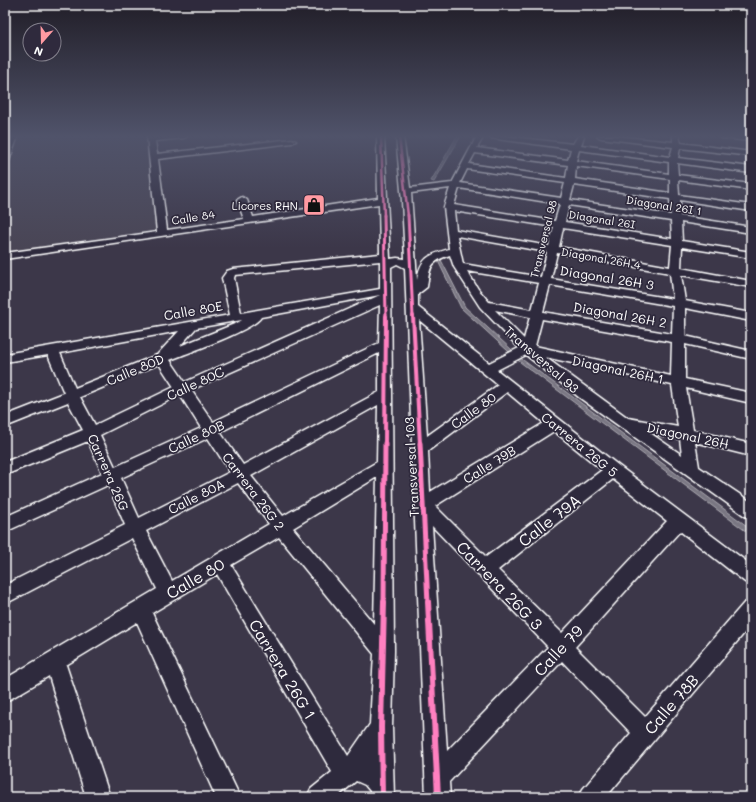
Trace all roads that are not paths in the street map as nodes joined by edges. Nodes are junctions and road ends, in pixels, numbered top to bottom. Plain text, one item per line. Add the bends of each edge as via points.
1 (156, 173) edge
2 (383, 173) edge
3 (404, 173) edge
4 (461, 173) edge
5 (514, 173) edge
6 (570, 173) edge
7 (653, 173) edge
8 (673, 176) junction
9 (570, 182) junction
10 (455, 186) junction
11 (751, 187) edge
12 (406, 191) junction
13 (675, 197) junction
14 (242, 200) dead end
15 (384, 200) junction
16 (565, 202) junction
17 (449, 206) junction
18 (751, 208) edge
19 (676, 219) junction
20 (249, 220) junction
21 (559, 225) junction
22 (751, 230) edge
23 (452, 232) junction
24 (162, 234) junction
25 (408, 235) junction
26 (393, 239) junction
27 (677, 243) junction
28 (456, 250) junction
29 (553, 250) junction
30 (751, 255) edge
31 (5, 256) edge
32 (385, 262) junction
33 (459, 266) junction
34 (410, 267) junction
35 (675, 270) junction
36 (545, 282) junction
37 (751, 284) edge
38 (385, 295) junction
39 (412, 301) junction
40 (679, 303) junction
41 (484, 305) junction
42 (262, 312) junction
43 (537, 315) junction
44 (236, 317) junction
45 (751, 317) edge
46 (192, 325) junction
47 (679, 339) junction
48 (385, 345) junction
49 (52, 350) junction
50 (526, 351) junction
51 (751, 355) edge
52 (5, 358) edge
53 (162, 358) junction
54 (488, 369) junction
55 (678, 382) junction
56 (507, 386) junction
57 (183, 388) junction
58 (385, 395) junction
59 (72, 396) junction
60 (751, 398) edge
61 (5, 422) edge
62 (624, 422) junction
63 (555, 423) junction
64 (210, 430) junction
65 (92, 432) junction
66 (685, 434) junction
67 (420, 449) junction
68 (751, 450) edge
69 (385, 465) junction
70 (5, 469) edge
71 (613, 470) junction
72 (692, 470) junction
73 (240, 474) junction
74 (110, 476) junction
75 (423, 505) junction
76 (751, 511) edge
77 (678, 521) junction
78 (5, 525) edge
79 (135, 527) junction
80 (281, 527) junction
81 (220, 563) junction
82 (485, 569) junction
83 (751, 576) edge
84 (168, 593) junction
85 (5, 595) edge
86 (141, 610) junction
87 (751, 610) edge
88 (561, 648) junction
89 (384, 651) junction
90 (54, 662) junction
91 (5, 691) edge
92 (381, 727) junction
93 (646, 733) junction
94 (350, 771) junction
95 (438, 787) edge
96 (382, 792) edge
97 (98, 797) edge
98 (228, 797) edge
99 (319, 797) edge
100 (591, 797) edge

1 - 24 street
2 - 15 street, Transversal 103
3 - 12 street, Transversal 103
4 - 10 street
5 - 9 street
6 - 9 street, Transversal 98
7 - 8 street
8 - 11 street
8 - 13 street
9 - 13 street
9 - 16 street, Transversal 98
10 - 12 street, Diagonal 26I 1
10 - 16 street, Diagonal 26I 1
10 - 17 street
12 - 25 street, Transversal 103
13 - 18 street
13 - 19 street
14 - 20 street
15 - 20 street, Calle 84
15 - 26 street, Transversal 103
16 - 19 street, Diagonal 26I 1
16 - 21 street, Transversal 98
17 - 21 street, Diagonal 26I
17 - 23 street, Transversal 93
19 - 22 street, Diagonal 26I 1
19 - 27 street
20 - 24 street, Calle 84
21 - 27 street, Diagonal 26I
21 - 29 street, Transversal 98
23 - 28 street, Transversal 93
23 - 29 street, Diagonal 26H 4
24 - 31 street, Calle 84
25 - 26 street via 404,240
25 - 34 street, Transversal 103
26 - 32 street, Transversal 103
27 - 30 street, Diagonal 26I
27 - 35 street
28 - 33 street, Transversal 93
28 - 39 street via 429,259 425,263 421,287
29 - 35 street, Diagonal 26H 4
29 - 36 street, Transversal 98
32 - 34 street via 396,261
32 - 38 street, Transversal 103
32 - 44 street via 231,273 228,278
33 - 36 street, Diagonal 26H 3
33 - 41 street, Transversal 93
34 - 39 street, Transversal 103
35 - 37 street, Diagonal 26H 4
35 - 40 street
36 - 40 street, Diagonal 26H 3
36 - 43 street, Transversal 98
38 - 42 street, Calle 80E
38 - 48 street, Transversal 103
38 - 57 street, Calle 80C
39 - 54 street, Carrera 26G 5
39 - 67 street, Transversal 103
40 - 45 street, Diagonal 26H 3
40 - 47 street
41 - 43 street, Diagonal 26H 2
41 - 50 street, Transversal 93
42 - 44 street, Calle 80E
42 - 53 street, Calle 80D via 241,326
43 - 47 street, Diagonal 26H 2
43 - 50 street, Transversal 98
44 - 46 street, Calle 80E
46 - 49 street, Calle 80E
46 - 53 street
47 - 51 street, Diagonal 26H 2
47 - 55 street
48 - 58 street, Transversal 103
48 - 64 street, Calle 80B
49 - 52 street, Calle 80E
49 - 59 street, Carrera 26G
50 - 54 street
50 - 55 street, Diagonal 26H 1
50 - 62 street, Transversal 93
53 - 57 street, Carrera 26G 2
53 - 59 street, Calle 80D
54 - 56 street, Carrera 26G 5
55 - 60 street, Diagonal 26H 1
55 - 66 street
56 - 63 street, Carrera 26G 5
56 - 67 street, Calle 80
57 - 64 street, Carrera 26G 2
57 - 65 street, Calle 80C
58 - 69 street, Transversal 103
58 - 73 street, Calle 80A
59 - 61 street, Calle 80D
59 - 65 street, Carrera 26G
62 - 66 street, Diagonal 26H
62 - 72 street, Transversal 93
63 - 71 street, Carrera 26G 5
63 - 75 street, Calle 79B
64 - 73 street, Carrera 26G 2
64 - 74 street, Calle 80B
65 - 70 street, Calle 80C
65 - 74 street, Carrera 26G
66 - 68 street, Diagonal 26H
66 - 72 street
67 - 75 street, Transversal 103
69 - 80 street, Calle 80
69 - 89 street, Transversal 103
71 - 77 street, Carrera 26G 5
71 - 82 street, Calle 79A
72 - 76 street, Transversal 93
73 - 79 street, Calle 80A
73 - 80 street, Carrera 26G 2
74 - 78 street, Calle 80B
74 - 79 street, Carrera 26G
75 - 82 street, Carrera 26G 3
75 - 95 street, Transversal 103
77 - 83 street, Carrera 26G 5
77 - 88 street, Calle 79
79 - 84 street, Carrera 26G
79 - 85 street, Calle 80A
80 - 81 street, Calle 80
80 - 89 street, Carrera 26G 2
81 - 84 street, Calle 80
81 - 94 street, Carrera 26G 1
82 - 88 street, Carrera 26G 3
84 - 86 street, Calle 80
86 - 90 street, Calle 80
86 - 98 street
87 - 93 street, Calle 78B
88 - 93 street, Carrera 26G 3
88 - 95 street, Calle 79
89 - 92 street, Transversal 103
90 - 91 street, Calle 80
90 - 97 street
92 - 94 street
92 - 96 street, Transversal 103
93 - 100 street, Calle 78B
94 - 96 street via 373,777
94 - 99 street

